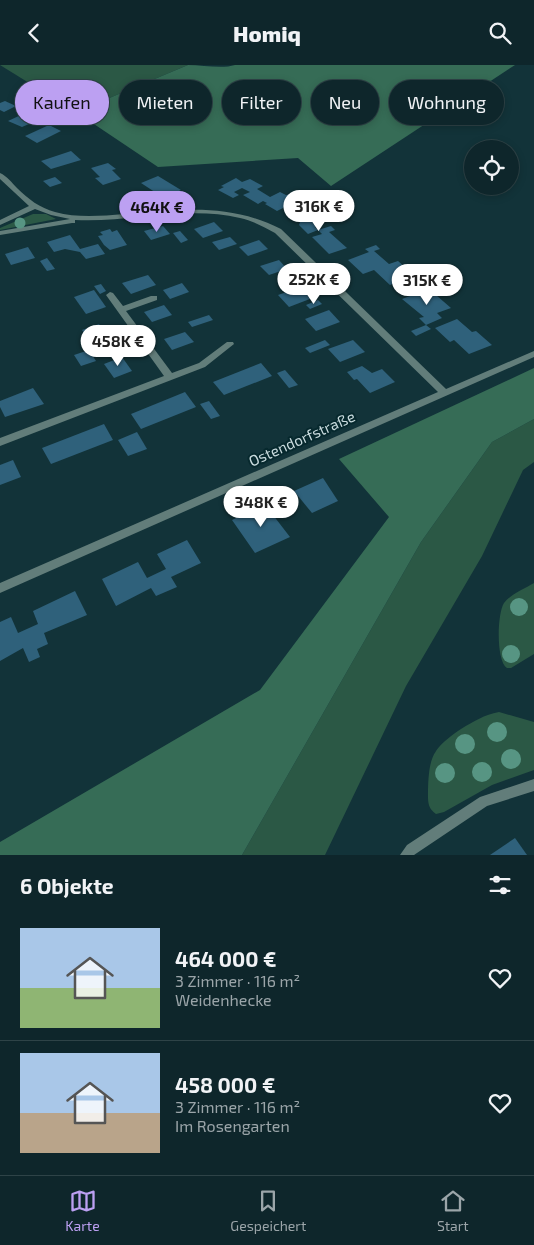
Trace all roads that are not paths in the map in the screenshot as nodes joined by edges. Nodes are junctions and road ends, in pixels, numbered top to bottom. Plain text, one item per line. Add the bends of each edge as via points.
1 (0, 175) edge
2 (35, 206) junction
3 (81, 220) junction
4 (0, 223) edge
5 (0, 233) edge
6 (110, 295) dead end
7 (154, 298) dead end
8 (121, 310) junction
9 (230, 344) dead end
10 (534, 354) edge
11 (170, 377) junction
12 (444, 393) junction
13 (0, 442) edge
14 (0, 588) edge
15 (534, 785) edge
16 (406, 855) edge

1 - 2 street
2 - 3 street
2 - 4 street
3 - 5 street
3 - 12 street via 215,212 251,217 265,223 278,231
6 - 8 street
7 - 8 street
8 - 11 street
9 - 11 street via 202,365
10 - 12 street, Ostendorfstraße
11 - 13 street
12 - 14 street, Ostendorfstraße
15 - 16 lane via 484,801

